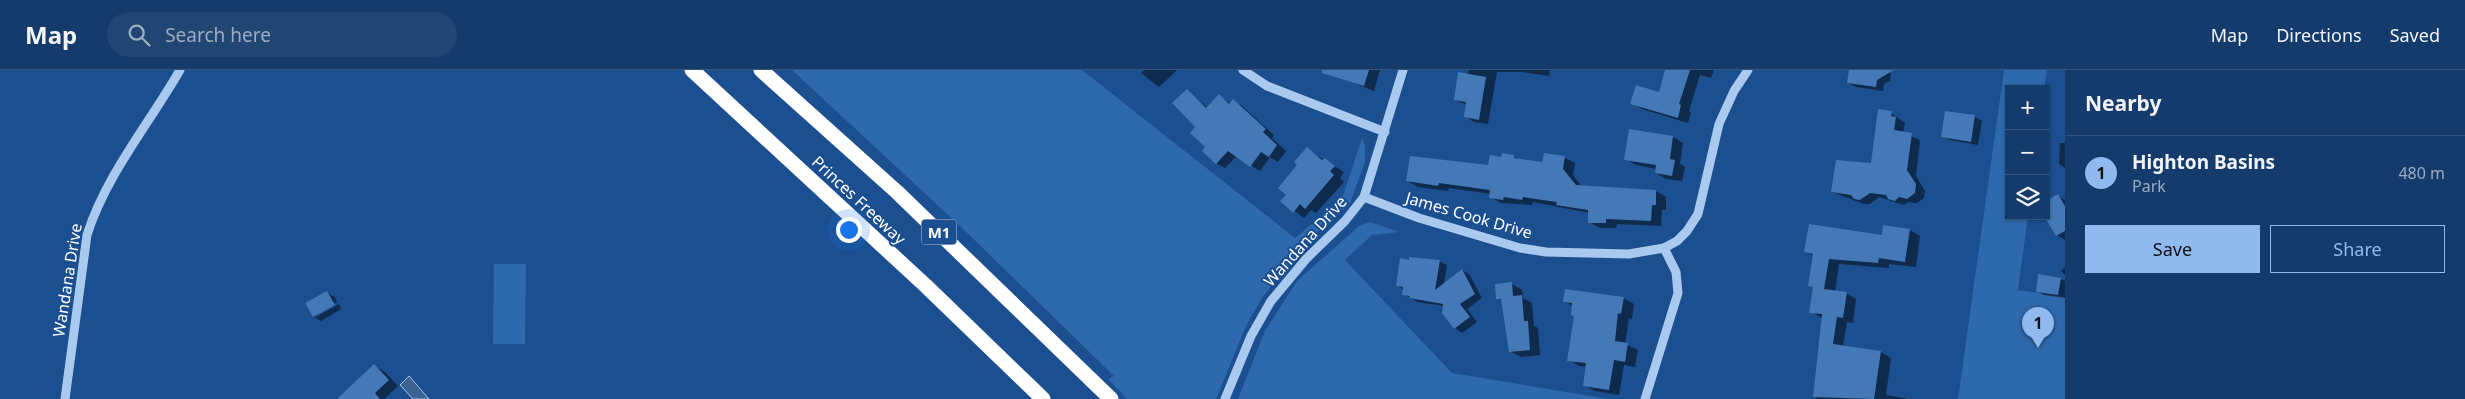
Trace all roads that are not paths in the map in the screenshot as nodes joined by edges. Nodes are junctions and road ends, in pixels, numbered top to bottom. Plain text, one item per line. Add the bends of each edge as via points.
1 (180, 70) edge
2 (692, 70) edge
3 (761, 70) edge
4 (1243, 70) edge
5 (1403, 70) edge
6 (1748, 70) edge
7 (1385, 132) junction
8 (1364, 197) junction
9 (1664, 248) junction
10 (65, 399) edge
11 (1043, 399) edge
12 (1111, 399) edge
13 (1226, 399) edge
14 (1645, 399) edge

1 - 10 street, Wandana Drive via 92,217
2 - 11 highway, Princes Freeway
3 - 12 highway, Princes Freeway / M1 via 897,192
4 - 7 street via 1267,86
5 - 7 street, Wandana Drive
6 - 9 street, James Cook Drive via 1719,124 1698,214 1677,241
7 - 8 street, Wandana Drive
8 - 9 street, James Cook Drive via 1419,218 1520,248 1546,252 1629,254
8 - 13 street, Wandana Drive via 1271,301 1251,336
9 - 14 street via 1676,272 1678,294

